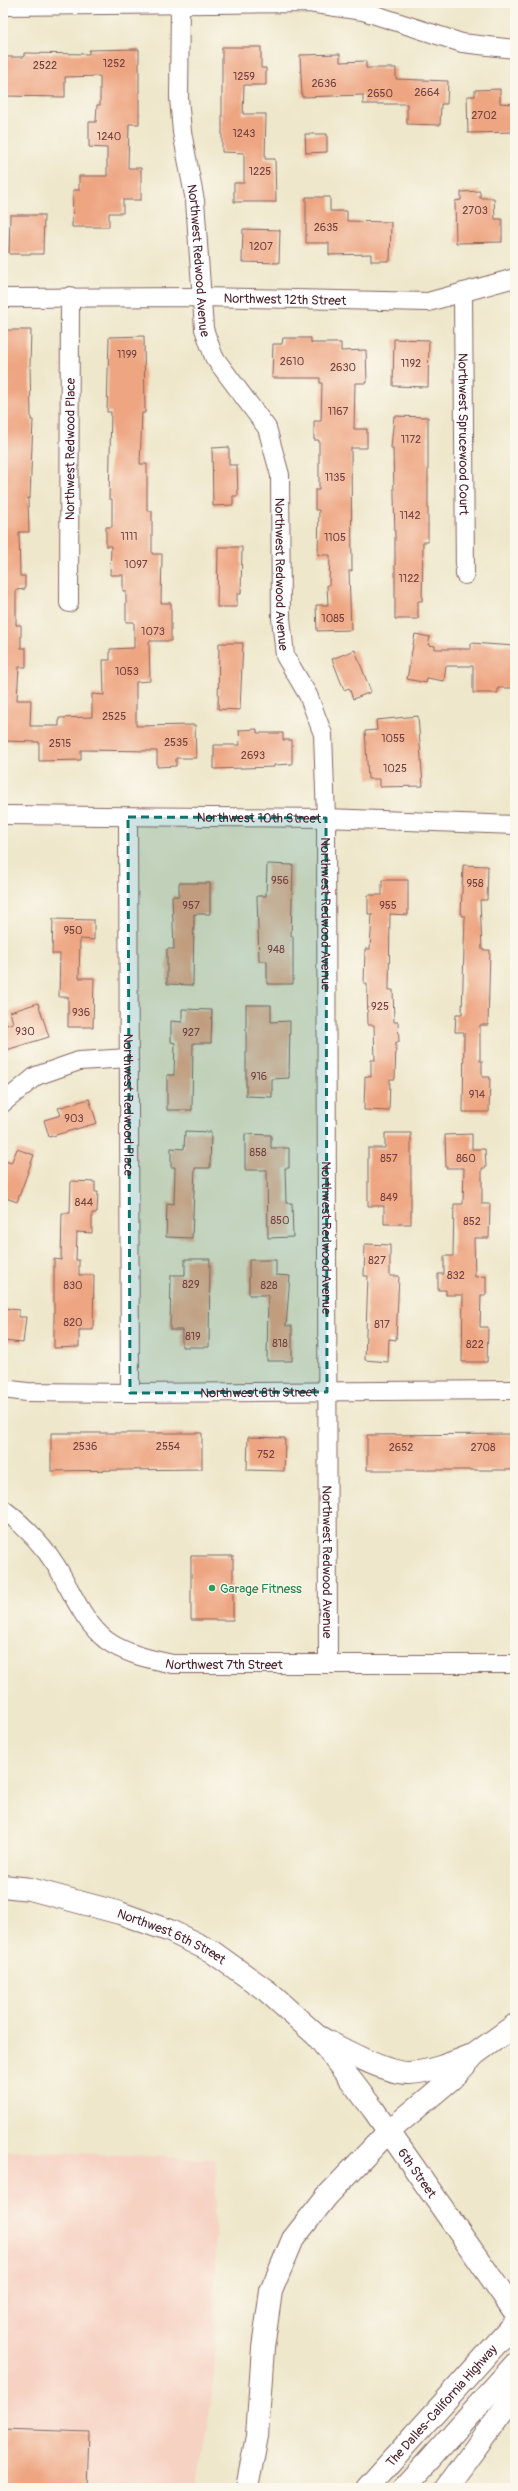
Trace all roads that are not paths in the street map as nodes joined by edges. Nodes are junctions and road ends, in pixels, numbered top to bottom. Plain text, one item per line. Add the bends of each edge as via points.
1 (180, 4) edge
2 (3, 6) edge
3 (515, 49) edge
4 (515, 278) edge
5 (463, 292) junction
6 (70, 296) junction
7 (200, 297) junction
8 (3, 298) edge
9 (465, 575) dead end
10 (69, 603) dead end
11 (3, 815) edge
12 (128, 817) junction
13 (326, 818) junction
14 (515, 825) edge
15 (129, 1058) junction
16 (3, 1103) edge
17 (3, 1389) edge
18 (515, 1390) edge
19 (328, 1392) junction
20 (130, 1393) junction
21 (3, 1509) edge
22 (328, 1664) junction
23 (515, 1664) edge
24 (3, 1886) edge
25 (515, 2025) edge
26 (317, 2036) junction
27 (475, 2054) junction
28 (388, 2132) junction
29 (515, 2312) edge
30 (515, 2323) edge
31 (515, 2364) edge
32 (515, 2394) edge
33 (247, 2488) edge
34 (368, 2488) edge
35 (404, 2488) edge
36 (446, 2488) edge

1 - 2 street
1 - 3 street via 309,3 363,11 462,43
1 - 7 street, Northwest Redwood Avenue via 179,98 182,132 195,201
4 - 5 street, Northwest 12th Street
5 - 7 street, Northwest 12th Street via 428,302
5 - 9 street, Northwest Sprucewood Court
6 - 7 street, Northwest 12th Street
6 - 8 street, Northwest 12th Street
6 - 10 street, Northwest Redwood Place
7 - 13 street, Northwest Redwood Avenue via 204,328 214,357 267,428 280,475 281,618 285,656 308,695 323,734
11 - 12 street, Northwest 10th Street
12 - 13 street, Northwest 10th Street
12 - 15 street, Northwest Redwood Place
13 - 14 street, Northwest 10th Street
13 - 19 street, Northwest Redwood Avenue
15 - 16 street via 79,1061 36,1076
15 - 20 street, Northwest Redwood Place
17 - 20 street, Northwest 8th Street via 27,1392
18 - 19 street, Northwest 8th Street
19 - 20 street, Northwest 8th Street
19 - 22 street, Northwest Redwood Avenue
21 - 22 street, Northwest 7th Street via 31,1531 56,1566 80,1610 106,1640 139,1656 172,1664
22 - 23 street, Northwest 7th Street
24 - 26 main road, Northwest 6th Street via 30,1889 120,1913 170,1931 211,1951 268,1991
25 - 27 main road
26 - 27 main road via 377,2065 406,2073 431,2070
26 - 28 main road, 6th Street
27 - 28 main road via 456,2075
28 - 29 main road, 6th Street
28 - 33 main road via 328,2196 293,2239 271,2291 263,2348 257,2436
30 - 34 main road, The Dalles-California Highway
31 - 35 main road
32 - 36 main road

